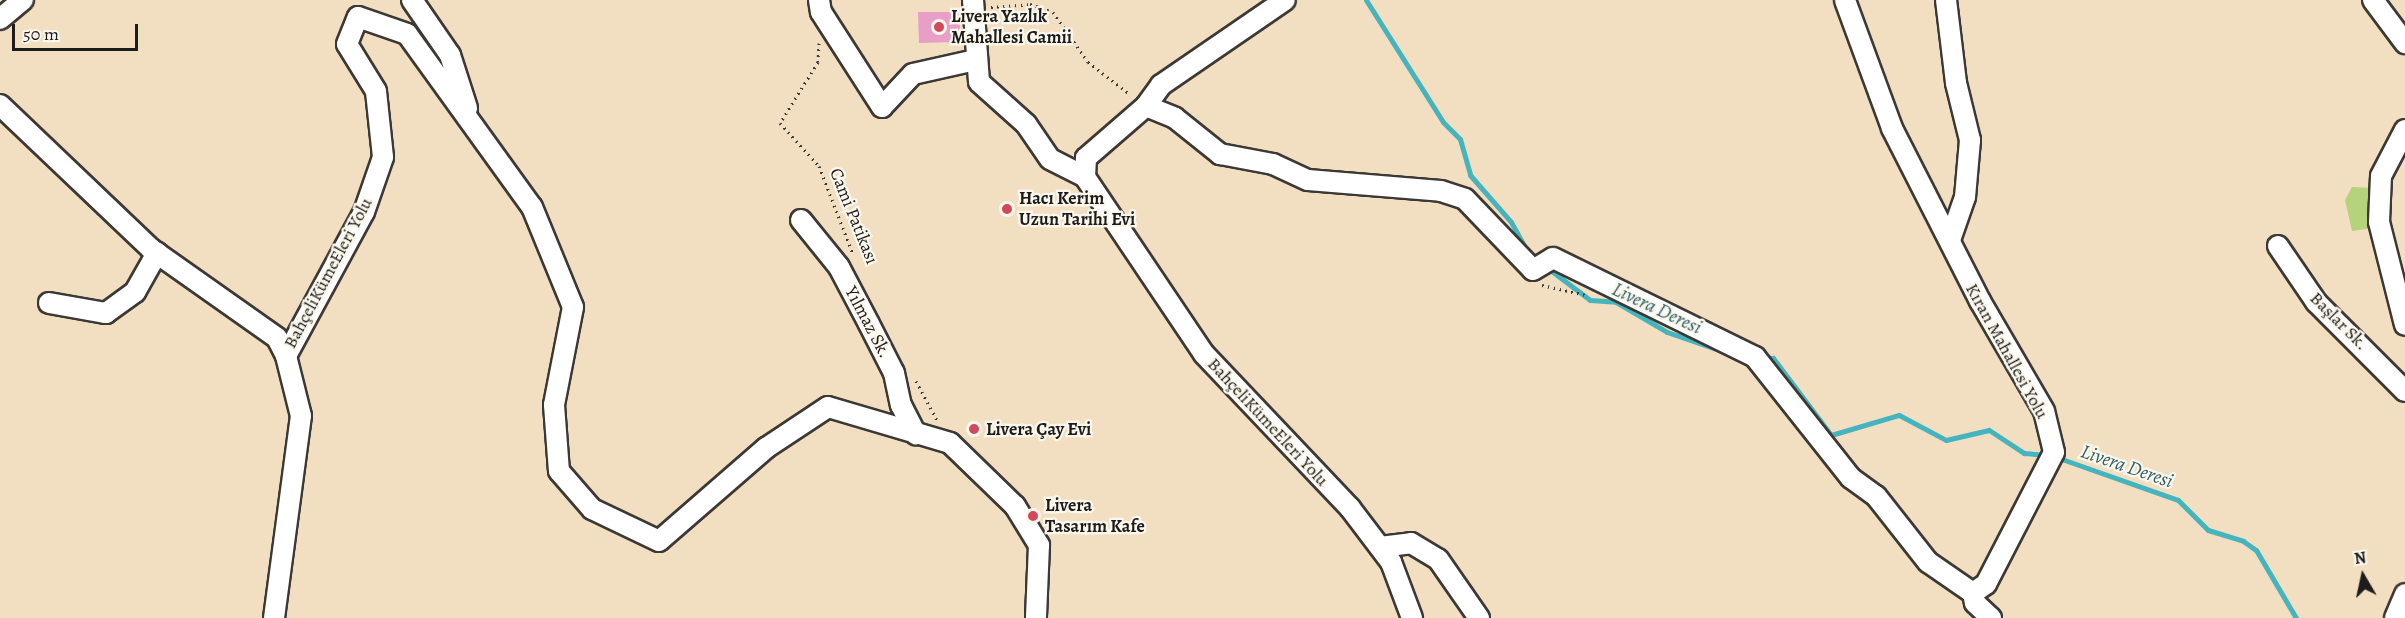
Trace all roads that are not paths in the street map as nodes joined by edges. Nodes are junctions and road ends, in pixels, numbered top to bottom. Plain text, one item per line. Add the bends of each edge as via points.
1 (23, 0) edge
2 (412, 0) edge
3 (973, 0) edge
4 (1285, 0) edge
5 (1845, 0) edge
6 (1946, 0) edge
7 (2373, 0) edge
8 (820, 6) edge
9 (0, 19) edge
10 (2405, 43) edge
11 (975, 60) junction
12 (0, 105) edge
13 (1146, 106) junction
14 (469, 116) junction
15 (2405, 130) edge
16 (1084, 177) junction
17 (801, 219) dead end
18 (1950, 240) junction
19 (2278, 246) dead end
20 (157, 253) junction
21 (49, 303) dead end
22 (2405, 325) edge
23 (286, 356) junction
24 (2405, 391) edge
25 (916, 434) junction
26 (1380, 547) junction
27 (1973, 592) junction
28 (2405, 594) edge
29 (274, 618) edge
30 (1036, 618) edge
31 (1412, 618) edge
32 (1479, 618) edge
33 (1990, 618) edge
34 (2395, 618) edge

1 - 9 street
2 - 14 street, BahçeliKümeEleri Yolu via 450,55
3 - 11 street, BahçeliKümeEleri Yolu
4 - 13 street via 1161,85
5 - 18 street, Kıran Mahallesi Yolu via 1892,128
6 - 18 street via 1956,83 1970,140 1965,197
7 - 10 street
8 - 11 street via 882,107 913,74
11 - 16 street, BahçeliKümeEleri Yolu via 979,82 1026,124 1050,159
12 - 20 street, BahçeliKümeEleri Yolu
13 - 16 street via 1101,141 1086,158
13 - 27 street via 1175,118 1220,154 1273,164 1308,180 1441,191 1465,199 1533,270 1553,258 1755,357 1851,478 1876,496 1928,562
14 - 23 street, BahçeliKümeEleri Yolu via 407,34 358,17 347,44 376,91 383,157 364,212
14 - 25 street, BahçeliKümeEleri Yolu via 532,207 573,307 554,405 559,471 592,509 659,541 766,448 828,407
15 - 22 street via 2380,176 2379,222
16 - 26 street, BahçeliKümeEleri Yolu via 1204,354
17 - 25 street, Yılmaz Sk. via 839,267 894,373 901,405
18 - 27 street, Kıran Mahallesi Yolu via 2044,411 2054,452 1986,584
19 - 24 street, Başlar Sk. via 2316,302
20 - 21 street via 135,292 106,314
20 - 23 street, BahçeliKümeEleri Yolu via 277,338
23 - 29 street via 301,416
25 - 30 street, BahçeliKümeEleri Yolu via 950,443 1015,506 1039,545
26 - 31 street, BahçeliKümeEleri Yolu
26 - 32 street via 1411,543 1438,559
27 - 33 street via 1975,603
28 - 34 street

